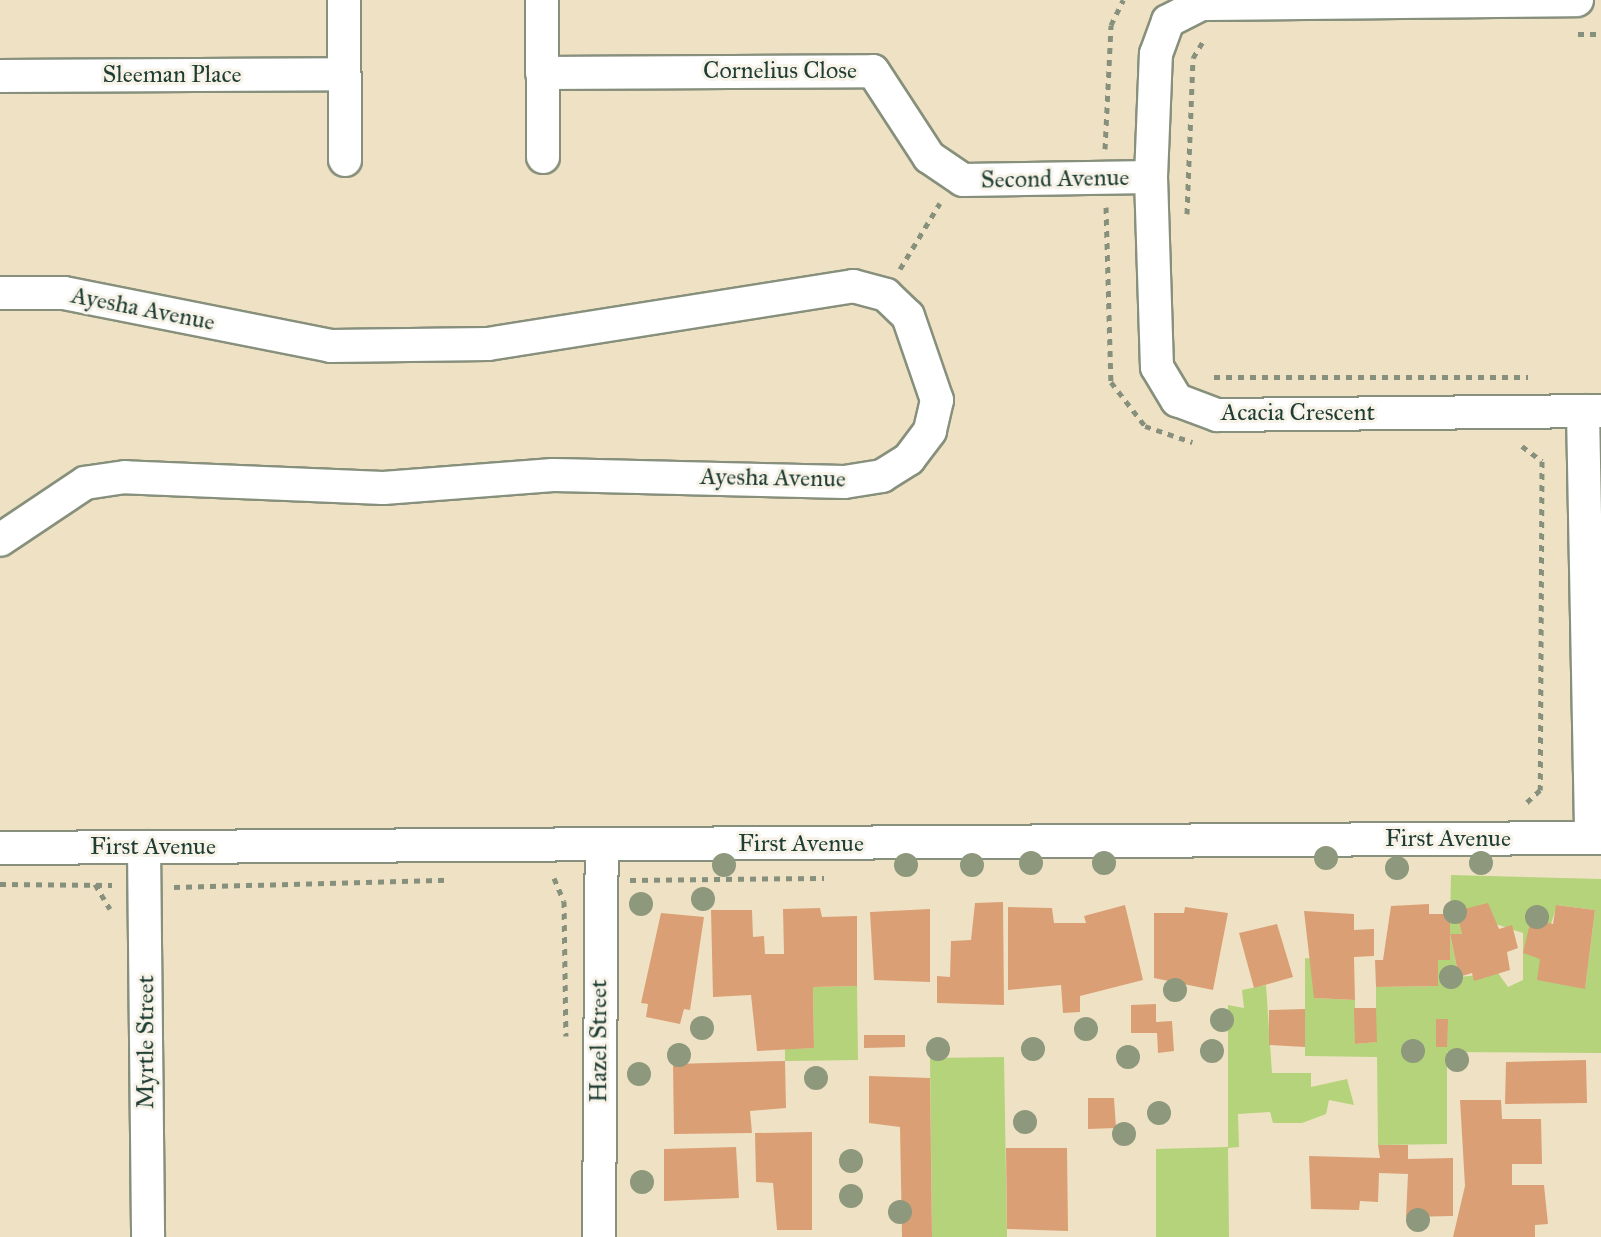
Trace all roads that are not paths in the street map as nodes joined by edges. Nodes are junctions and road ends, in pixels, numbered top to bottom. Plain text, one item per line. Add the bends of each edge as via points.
1 (344, 0) edge
2 (542, 0) edge
3 (1577, 0) edge
4 (542, 73) junction
5 (344, 74) junction
6 (0, 76) edge
7 (543, 157) dead end
8 (345, 160) dead end
9 (1151, 177) junction
10 (963, 180) joint
11 (0, 293) edge
12 (1592, 411) edge
13 (0, 540) edge
14 (1596, 838) edge
15 (602, 846) junction
16 (144, 847) junction
17 (0, 848) edge
18 (148, 1237) edge
19 (599, 1237) edge

1 - 5 street
2 - 4 street
3 - 9 street, Second Avenue via 1201,4 1168,21 1156,54
4 - 7 street
4 - 10 street, Cornelius Close via 873,71 929,157
5 - 6 street, Sleeman Place
5 - 8 street
9 - 10 street, Second Avenue
9 - 12 street, Acacia Crescent via 1157,367 1177,400 1217,415
11 - 13 street, Ayesha Avenue via 64,293 331,346 488,344 853,286 886,295 908,316 937,400 930,431 909,459 882,476 844,482 553,475 383,488 125,477 85,483
12 - 14 street via 1583,446
14 - 15 street, First Avenue
15 - 16 street, First Avenue
15 - 19 street, Hazel Street
16 - 17 street, First Avenue
16 - 18 street, Myrtle Street

